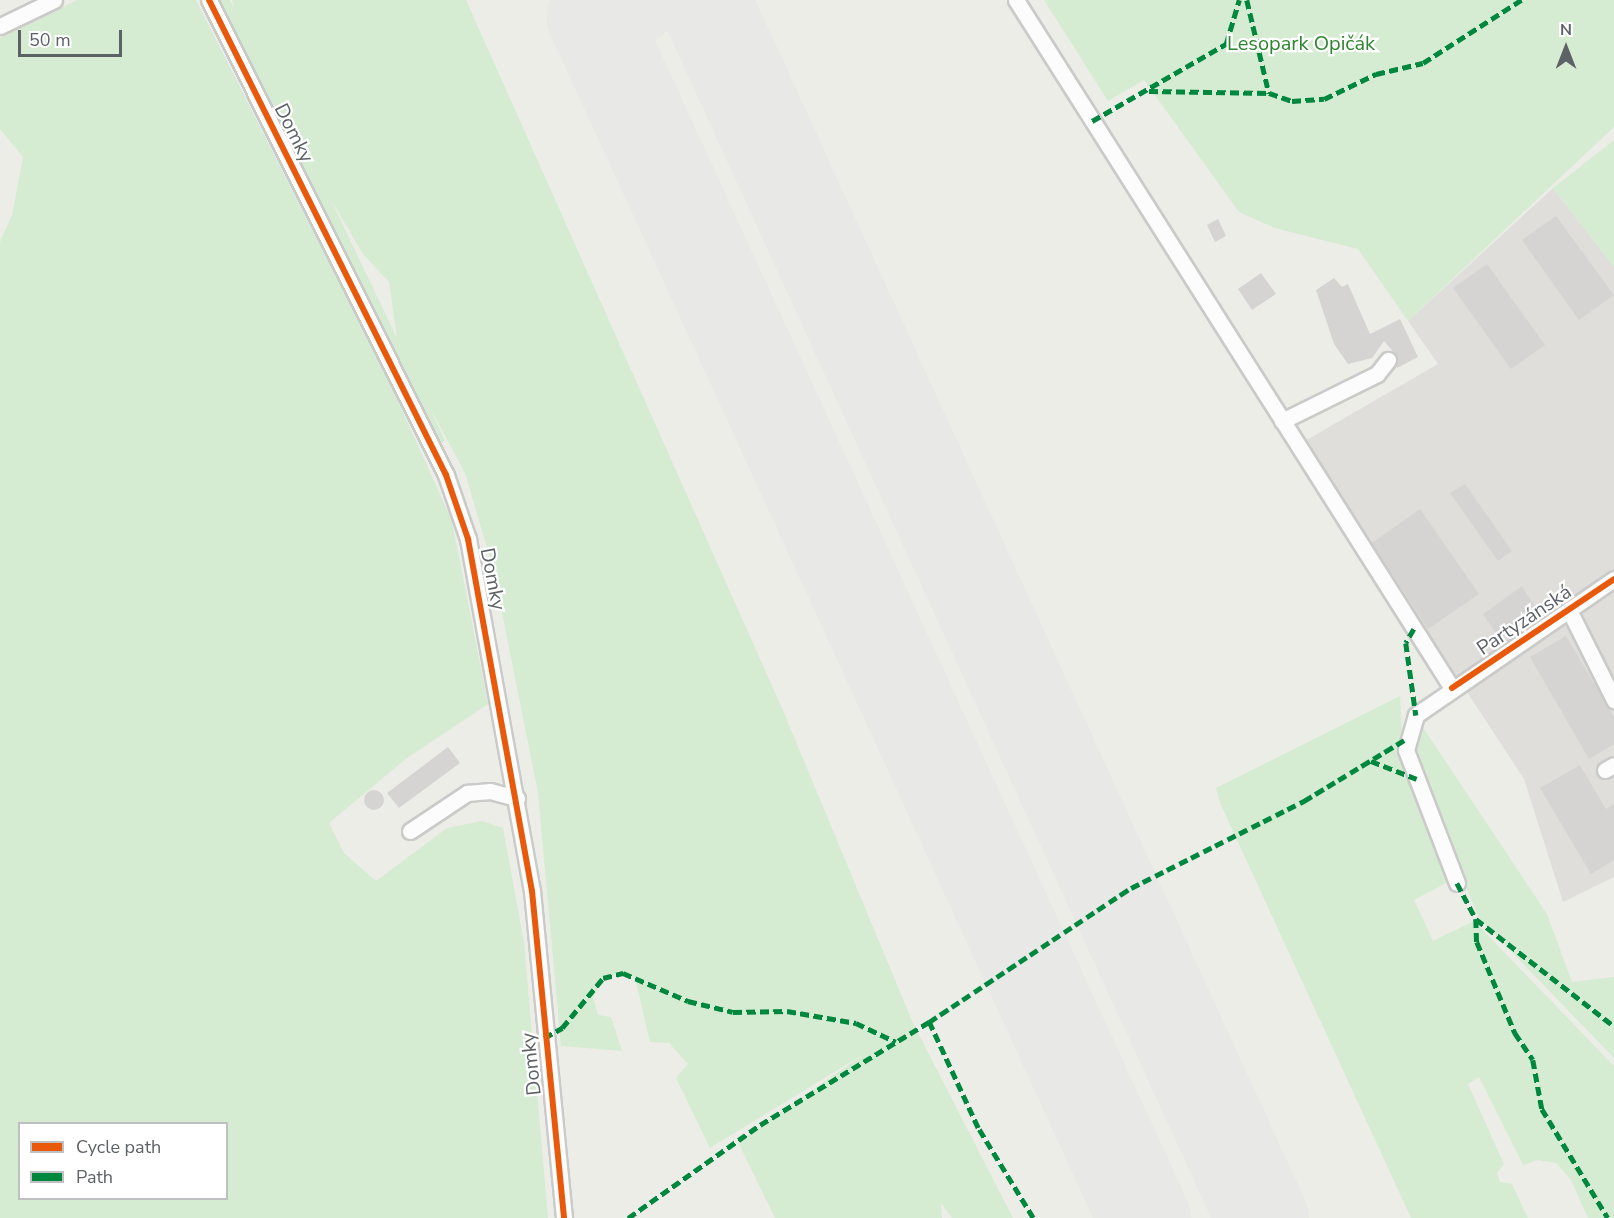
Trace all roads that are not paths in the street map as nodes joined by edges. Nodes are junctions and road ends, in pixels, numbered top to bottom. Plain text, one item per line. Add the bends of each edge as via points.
1 (54, 0) edge
2 (209, 0) edge
3 (1016, 0) edge
4 (0, 26) edge
5 (1388, 360) dead end
6 (1282, 421) junction
7 (1614, 579) edge
8 (1569, 610) junction
9 (1452, 688) junction
10 (1614, 700) edge
11 (518, 798) junction
12 (410, 831) dead end
13 (1457, 883) dead end
14 (564, 1218) edge

1 - 4 street
2 - 11 street, Domky via 446,476 468,539
3 - 6 street
5 - 6 street via 1377,374
6 - 9 street
7 - 8 street, Partyzánská
8 - 9 street, Partyzánská
8 - 10 street
9 - 13 street, Partyzánská via 1416,715 1406,750
11 - 12 street via 490,790 467,793
11 - 14 street, Domky via 532,891

